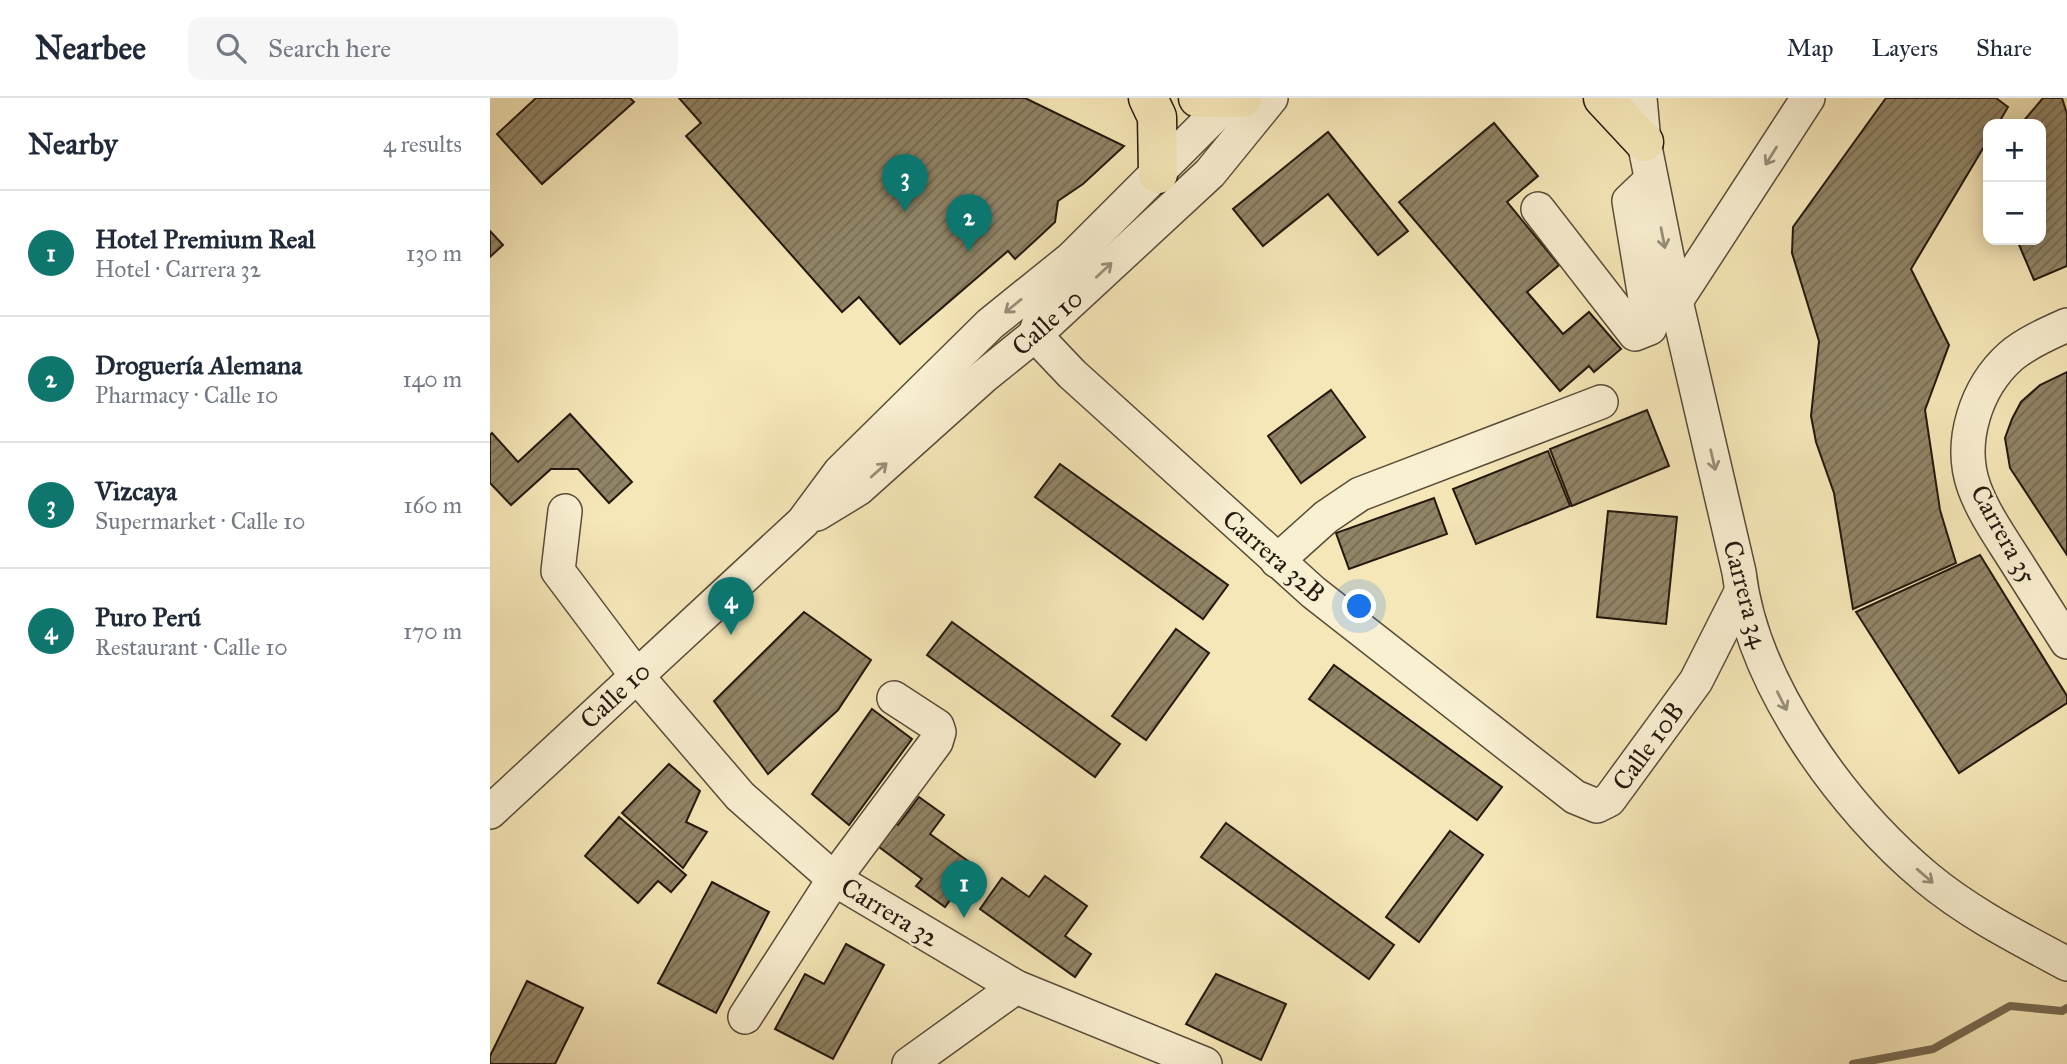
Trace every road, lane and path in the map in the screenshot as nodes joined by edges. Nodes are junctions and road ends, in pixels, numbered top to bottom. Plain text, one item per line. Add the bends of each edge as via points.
1 (1148, 98) edge
2 (1226, 98) edge
3 (1271, 98) edge
4 (1603, 98) edge
5 (1640, 98) edge
6 (1808, 98) edge
7 (1644, 142) junction
8 (1158, 174) junction
9 (1651, 180) junction
10 (1538, 209) dead end
11 (1072, 258) junction
12 (1676, 301) junction
13 (2067, 326) edge
14 (1035, 335) junction
15 (1601, 402) dead end
16 (565, 511) dead end
17 (803, 522) junction
18 (1277, 561) junction
19 (1741, 592) junction
20 (2067, 642) edge
21 (1759, 647) junction
22 (636, 675) junction
23 (1696, 681) junction
24 (894, 698) dead end
25 (1597, 806) joint
26 (490, 812) edge
27 (834, 879) junction
28 (2067, 964) edge
29 (1016, 987) junction
30 (745, 1017) dead end
31 (909, 1064) edge
32 (1205, 1064) edge

1 - 8 main road via 1157,117
2 - 8 street, Calle 10
14 -> 3 street, Calle 10 via 1210,173
4 - 7 main road
5 - 7 street, Carrera 34
6 -> 12 street
7 - 9 street, Carrera 34
8 - 11 street, Calle 10
9 - 10 street via 1629,201 1650,328 1635,334
9 -> 12 street, Carrera 34
11 - 14 street via 1053,281
11 -> 17 street, Calle 10 via 990,324 840,472
12 -> 19 street, Carrera 34
13 - 20 street, Carrera 35 via 2011,356 1984,388 1972,418 1968,454 1973,486 1989,520
17 -> 14 street, Calle 10 via 858,489
14 - 18 street, Carrera 32B
15 - 18 street via 1360,494
16 - 22 street, Carrera 32 via 558,571
17 - 22 street, Calle 10
18 - 25 street, Carrera 32B via 1554,783
19 - 21 street, Carrera 34
19 - 23 street, Calle 10B
21 - 23 street, Calle 10B via 1729,657
21 -> 28 street, Carrera 34 via 1782,702 1858,811 1927,878 1986,920
22 - 26 street, Calle 10
22 - 27 street, Carrera 32 via 740,796
23 - 25 street, Calle 10B via 1609,800
24 - 27 street via 937,726 936,743
27 - 29 street, Carrera 32
27 - 30 street
29 - 31 street
29 - 32 street, Carrera 32

